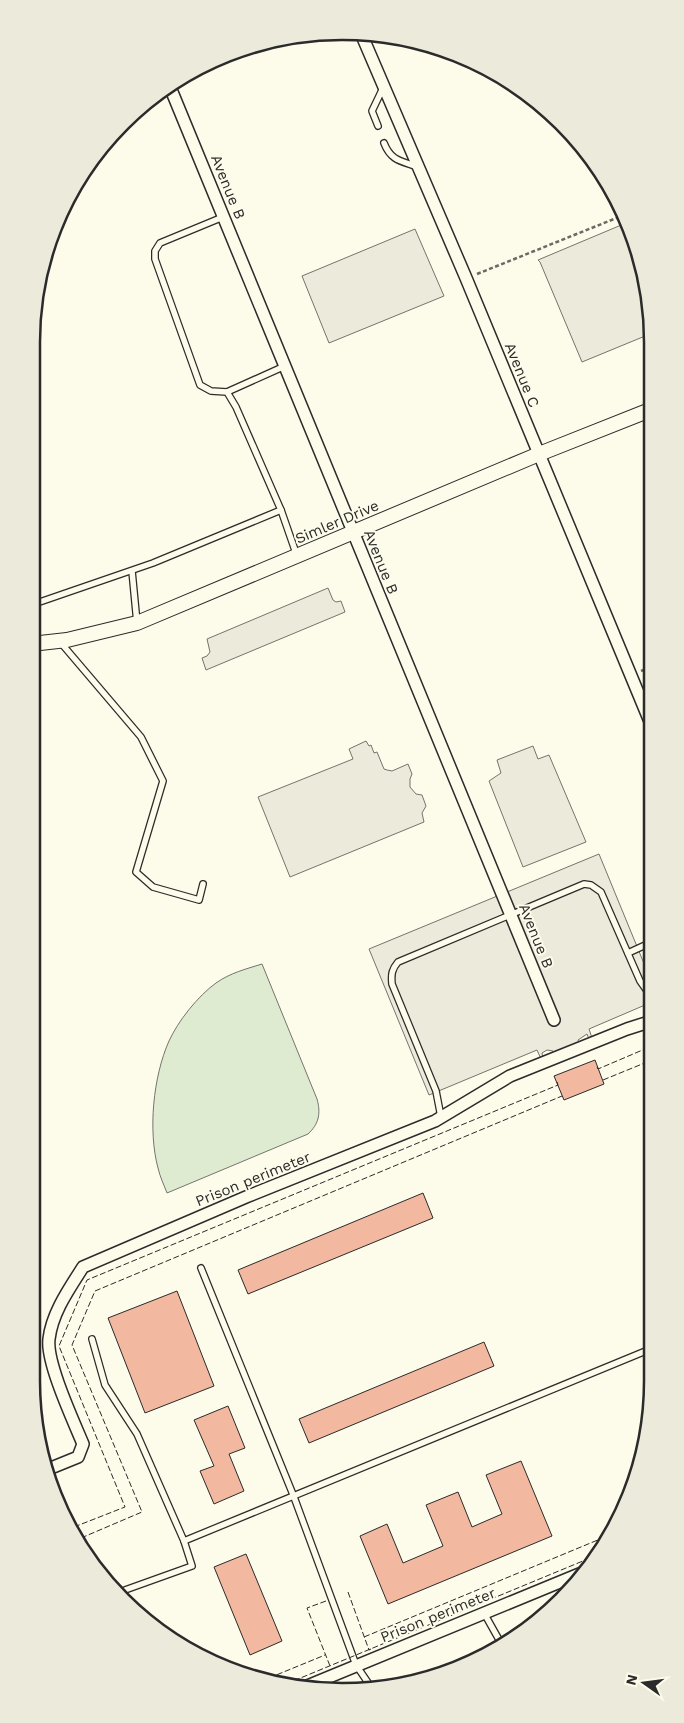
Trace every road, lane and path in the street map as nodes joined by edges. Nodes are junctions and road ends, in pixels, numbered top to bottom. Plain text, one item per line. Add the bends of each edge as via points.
1 (364, 41) edge
2 (384, 86) junction
3 (172, 92) edge
4 (378, 126) dead end
5 (384, 143) dead end
6 (418, 167) junction
7 (224, 216) junction
8 (617, 218) edge
9 (466, 278) junction
10 (285, 366) junction
11 (227, 392) junction
12 (644, 412) edge
13 (539, 454) junction
14 (281, 510) junction
15 (353, 533) junction
16 (297, 556) junction
17 (132, 571) junction
18 (40, 602) edge
19 (137, 623) junction
20 (60, 641) junction
21 (40, 643) edge
22 (644, 707) edge
23 (203, 884) dead end
24 (511, 916) junction
25 (644, 945) edge
26 (628, 952) junction
27 (644, 987) edge
28 (554, 1020) dead end
29 (644, 1024) edge
30 (441, 1117) junction
31 (201, 1268) dead end
32 (92, 1340) dead end
33 (644, 1352) edge
34 (53, 1467) edge
35 (294, 1497) junction
36 (184, 1541) junction
37 (571, 1577) edge
38 (125, 1590) dead end
39 (484, 1613) junction
40 (499, 1639) edge
41 (356, 1665) junction
42 (317, 1682) edge
43 (367, 1682) edge

1 - 2 street, Avenue C
2 - 4 lane via 372,111
2 - 6 street, Avenue C
3 - 7 street, Avenue B
5 - 6 lane via 388,153 397,160
6 - 9 street, Avenue C
7 - 10 street, Avenue B
7 - 11 lane via 160,243 155,259 200,385 211,391
8 - 9 path
9 - 13 street, Avenue C
10 - 11 lane
10 - 15 street, Avenue B
11 - 14 lane
12 - 13 street, Simler Drive
13 - 15 street, Simler Drive
13 - 22 street, Avenue C
14 - 16 lane
14 - 17 lane
15 - 16 street, Simler Drive
15 - 24 street, Avenue B
16 - 19 street, Simler Drive
17 - 18 lane
17 - 19 lane
19 - 20 street, Simler Drive
20 - 21 street, Simler Drive
20 - 23 lane via 141,738 162,781 136,872 153,887 199,900
24 - 26 lane via 584,884 591,885 601,892
24 - 28 street, Avenue B
24 - 30 lane via 398,962 391,975 436,1091
25 - 26 lane
26 - 27 lane
29 - 30 street, Prison perimeter via 510,1076
30 - 34 street, Prison perimeter via 83,1267 56,1314 48,1340 52,1362 83,1444 78,1457
31 - 35 lane
32 - 36 lane via 105,1385 137,1434
33 - 35 lane
35 - 36 lane
35 - 41 lane
36 - 38 lane via 192,1566
37 - 39 street, Prison perimeter
39 - 40 lane
39 - 41 street, Prison perimeter
41 - 42 street, Prison perimeter
41 - 43 lane

